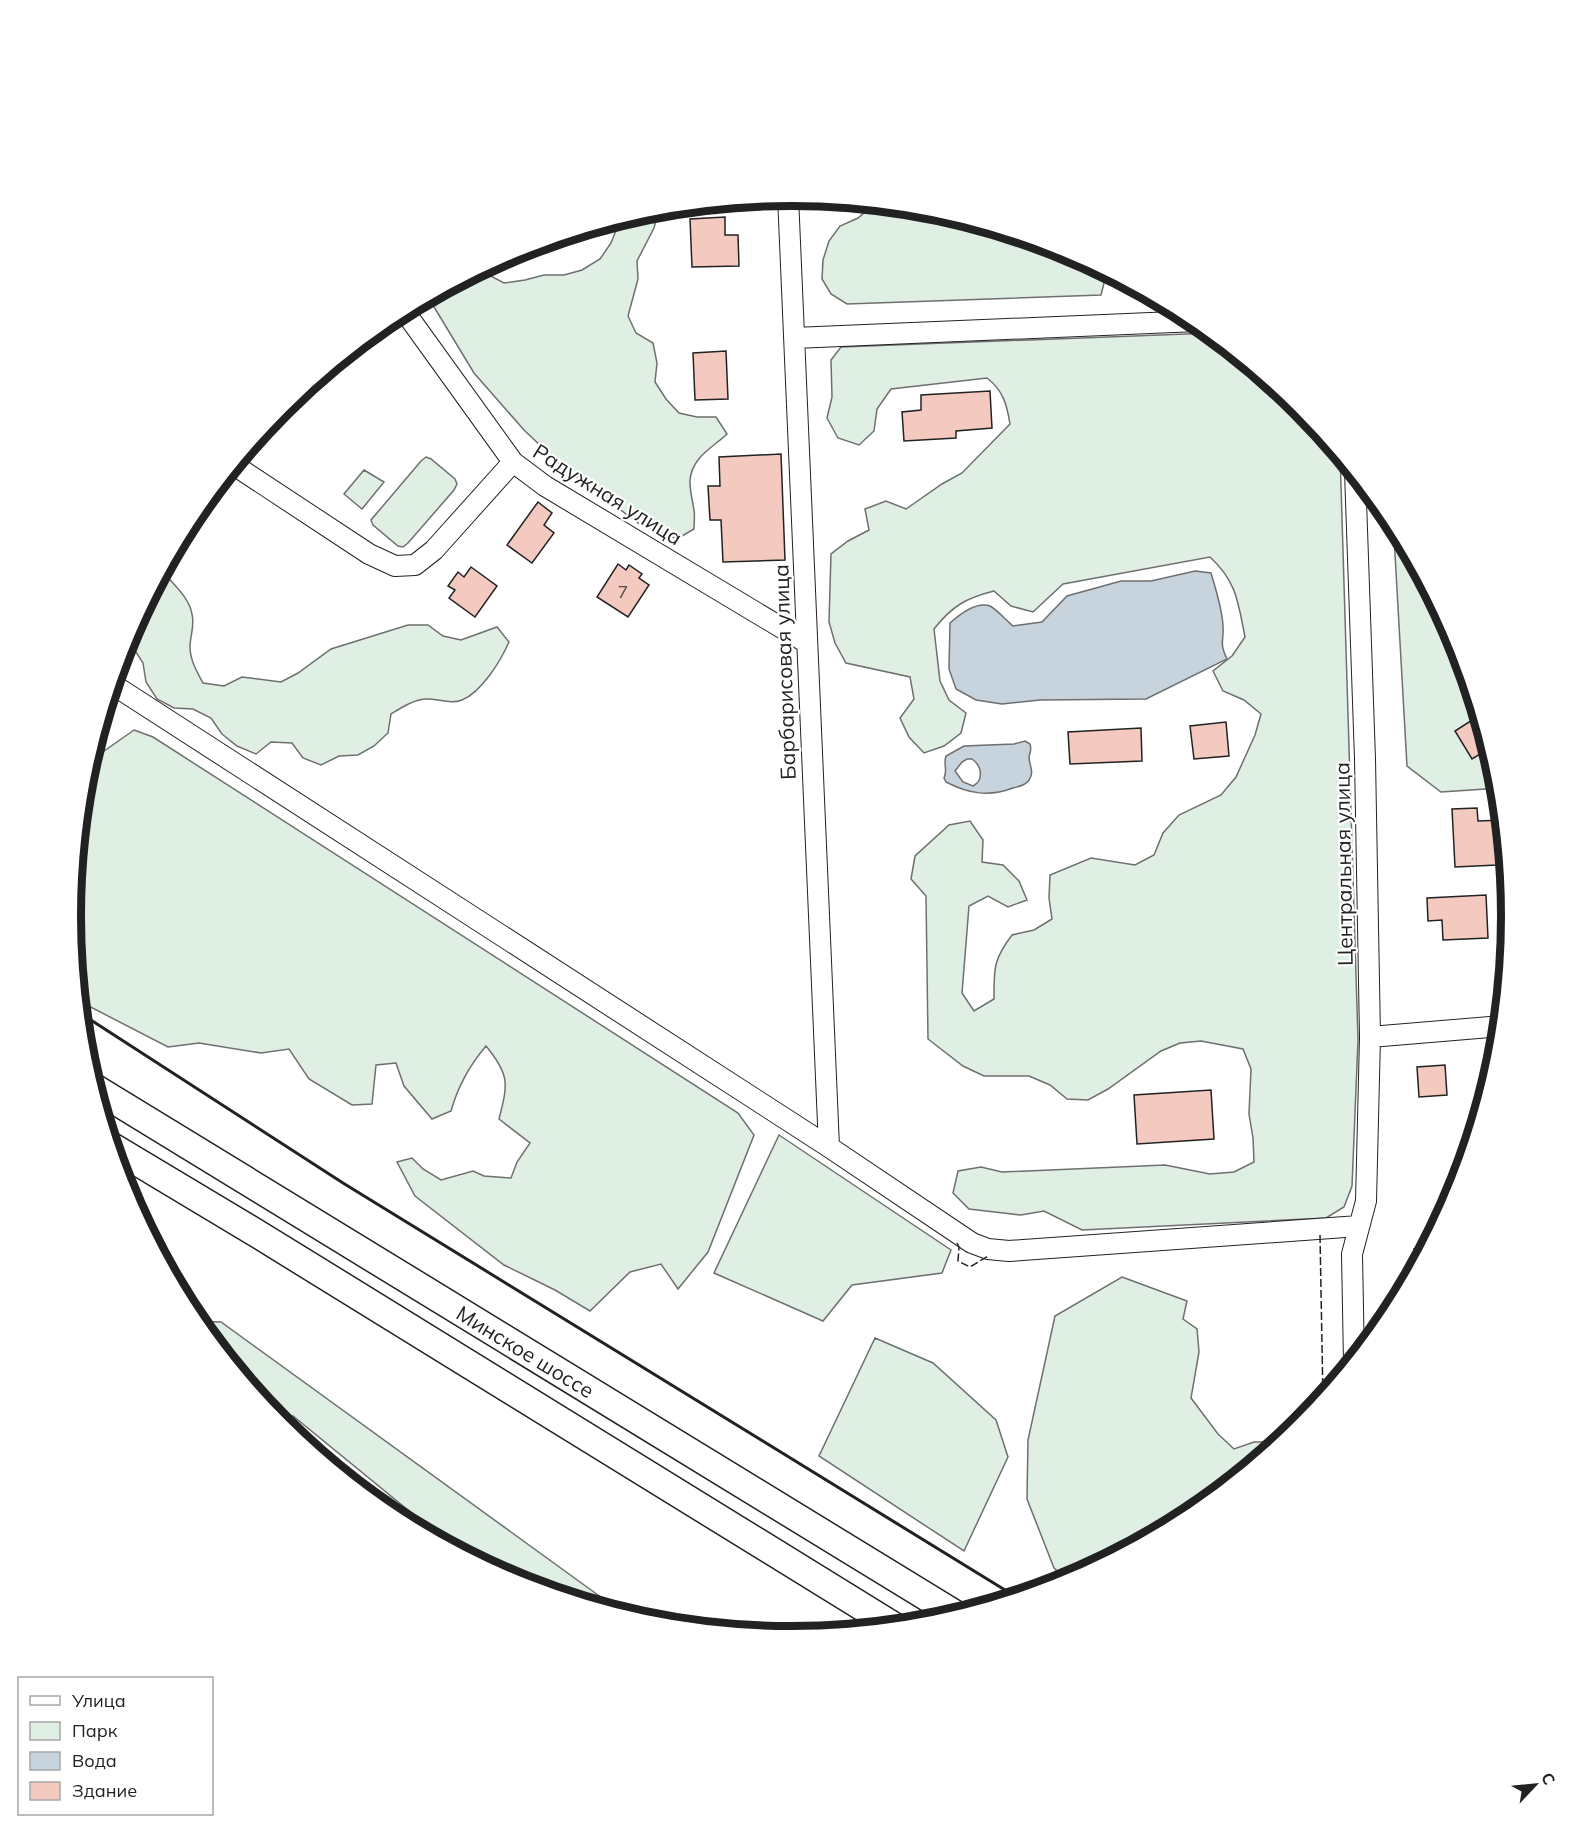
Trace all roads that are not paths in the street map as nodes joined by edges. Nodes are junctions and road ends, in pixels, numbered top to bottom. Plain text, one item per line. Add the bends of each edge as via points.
1 (788, 206) edge
2 (410, 318) edge
3 (1179, 322) edge
4 (794, 338) junction
5 (513, 462) junction
6 (240, 469) edge
7 (1355, 485) edge
8 (807, 643) junction
9 (119, 688) edge
10 (1493, 1027) edge
11 (1370, 1037) junction
12 (104, 1093) edge
13 (829, 1147) junction
14 (122, 1152) edge
15 (1359, 1226) junction
16 (1354, 1351) edge
17 (947, 1609) edge
18 (885, 1621) edge

1 - 4 street, Барбарисовая улица
2 - 5 street, Радужная улица
3 - 4 street
4 - 8 street, Барбарисовая улица
5 - 6 street via 434,550 415,565 395,566 369,554
5 - 8 street, Радужная улица via 545,486
7 - 11 street, Центральная улица
8 - 13 street, Барбарисовая улица
9 - 13 street
10 - 11 street
11 - 15 street, Центральная улица via 1365,1201
12 - 17 highway, Минское шоссе
13 - 15 street via 972,1243 988,1249 1009,1251
14 - 18 highway, Минское шоссе
15 - 16 street, Центральная улица via 1352,1254

